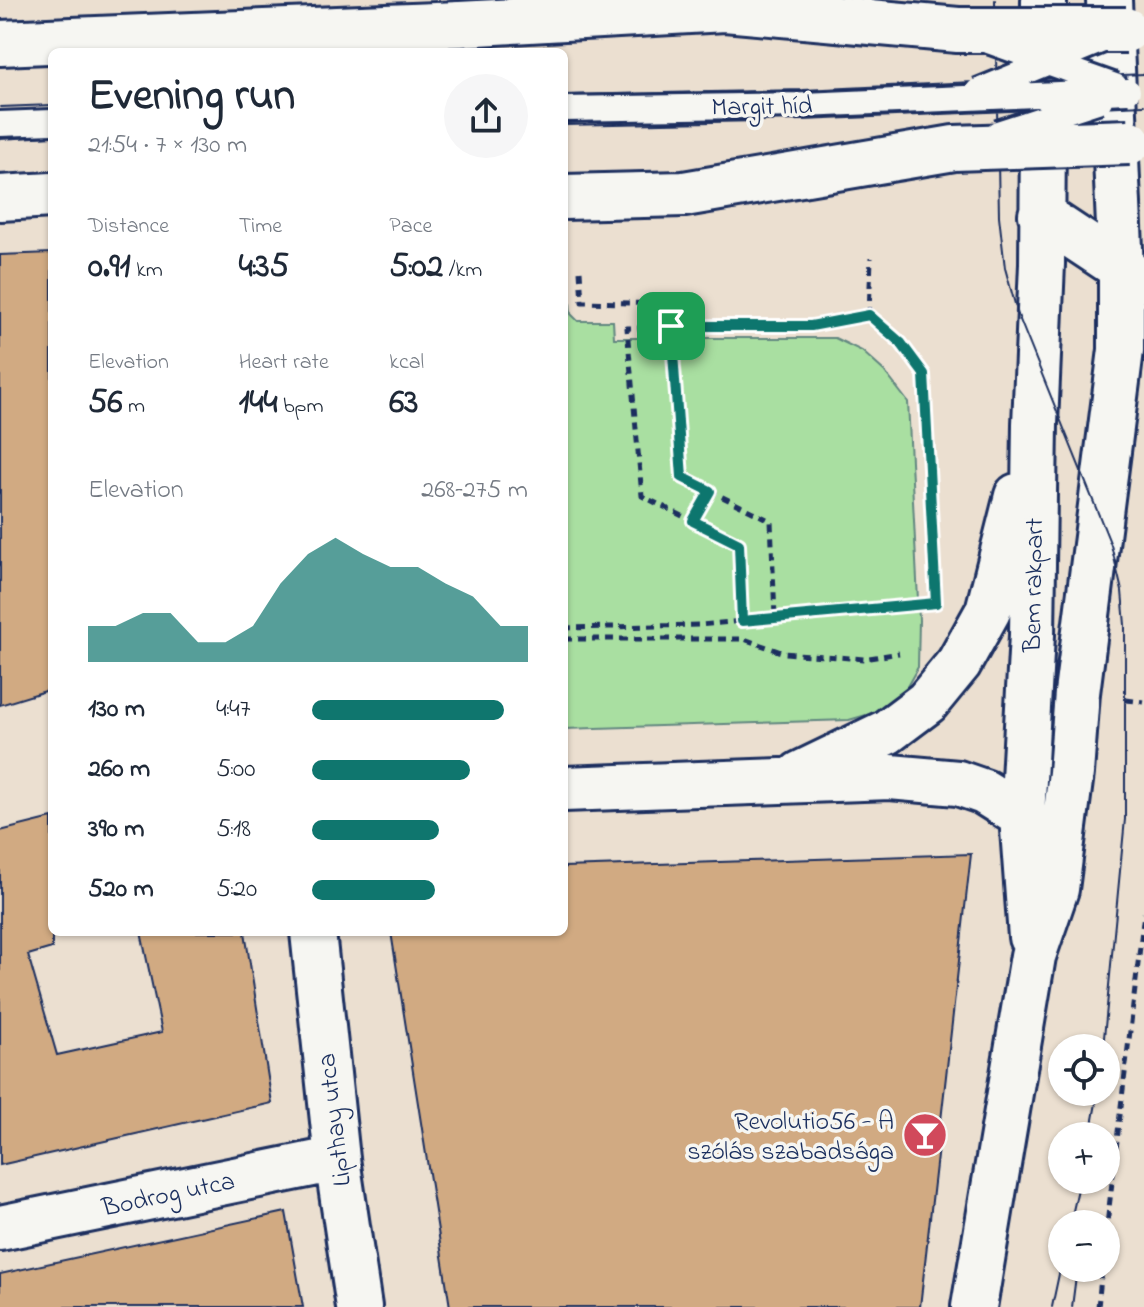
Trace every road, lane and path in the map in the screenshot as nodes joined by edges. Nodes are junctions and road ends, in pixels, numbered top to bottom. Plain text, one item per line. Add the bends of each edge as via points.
1 (1044, 0) edge
2 (405, 13) edge
3 (1126, 20) edge
4 (958, 30) junction
5 (0, 43) edge
6 (1048, 62) junction
7 (1136, 90) edge
8 (961, 98) junction
9 (568, 109) edge
10 (1041, 119) junction
11 (48, 122) edge
12 (0, 124) edge
13 (1136, 142) edge
14 (954, 148) junction
15 (48, 195) edge
16 (568, 197) edge
17 (0, 198) edge
18 (1041, 215) junction
19 (871, 258) dead end
20 (580, 271) dead end
21 (1132, 277) edge
22 (869, 315) junction
23 (671, 326) junction
24 (679, 326) junction
25 (1035, 424) junction
26 (710, 491) junction
27 (693, 521) junction
28 (936, 603) junction
29 (775, 617) junction
30 (937, 617) dead end
31 (742, 621) junction
32 (568, 628) edge
33 (568, 639) edge
34 (909, 651) dead end
35 (785, 780) junction
36 (568, 789) edge
37 (1022, 816) junction
38 (1056, 889) junction
39 (1144, 913) edge
40 (313, 936) edge
41 (1033, 956) junction
42 (337, 1159) junction
43 (1109, 1210) edge
44 (0, 1228) edge
45 (1101, 1282) edge
46 (359, 1307) edge
47 (974, 1307) edge
48 (1098, 1307) edge

1 - 18 main road, Bem rakpart
2 - 4 main road, bridge via 460,24 725,9
2 - 5 main road
3 - 4 main road, bridge
3 - 6 lane, Margit híd, bridge
3 - 21 main road, Bem rakpart
4 - 6 lane, bridge
6 - 7 lane, bridge
6 - 8 lane, Margit híd, bridge
7 - 8 lane, Margit híd, bridge
7 - 10 lane, Margit híd, bridge
8 - 9 lane, Margit híd, bridge
8 - 10 lane, Margit híd, bridge
10 - 13 lane, Margit híd, bridge
10 - 14 lane, Margit híd, bridge
11 - 12 lane
13 - 14 main road, Margit híd, bridge
14 - 16 main road, Margit híd, bridge via 684,194
15 - 17 main road
18 - 21 main road
18 - 25 main road, Bem rakpart
19 - 22 path
20 - 24 path via 582,302 672,304
21 - 38 main road, Bem rakpart
22 - 24 path via 811,326
22 - 28 path via 901,343 924,374
23 - 24 path
23 - 26 path via 682,477
23 - 27 path via 627,328 642,496
25 - 35 main road via 988,611 959,663 927,702 887,732
25 - 37 main road, Bem rakpart
26 - 27 path
26 - 29 path via 771,521
27 - 31 path via 739,544
28 - 29 path
28 - 30 path
29 - 31 path
31 - 32 path
33 - 34 path via 744,639 784,653 864,659
35 - 36 main road
35 - 37 main road via 890,777 958,783
37 - 38 main road
37 - 41 main road, Bem rakpart
38 - 41 main road, Bem rakpart
39 - 43 path
40 - 42 main road, Lipthay utca
41 - 47 main road, Bem rakpart
42 - 44 main road, Bodrog utca
42 - 46 main road, Lipthay utca
45 - 48 path

